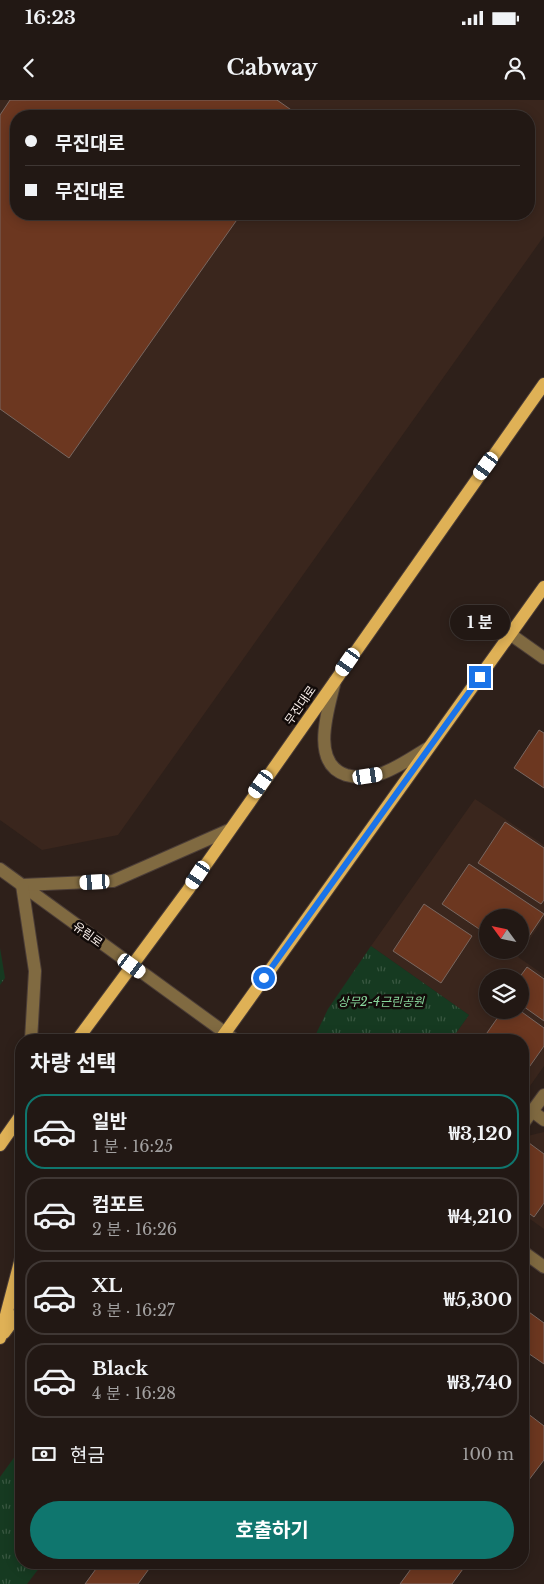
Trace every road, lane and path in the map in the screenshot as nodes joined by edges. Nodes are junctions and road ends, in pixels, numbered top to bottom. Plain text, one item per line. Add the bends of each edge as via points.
1 (544, 384) edge
2 (544, 587) edge
3 (510, 634) junction
4 (544, 658) edge
5 (336, 678) junction
6 (428, 748) junction
7 (229, 830) junction
8 (0, 870) edge
9 (22, 885) junction
10 (132, 966) junction
11 (31, 1034) edge
12 (81, 1034) edge
13 (222, 1034) edge
14 (230, 1034) edge
15 (544, 1095) edge
16 (532, 1111) junction
17 (529, 1115) edge
18 (544, 1120) edge
19 (15, 1124) edge
20 (0, 1145) edge
21 (529, 1256) edge
22 (544, 1267) edge
23 (15, 1281) edge
24 (15, 1318) edge
25 (0, 1338) edge

1 - 5 main road, 무진대로
2 - 3 main road
3 - 4 street
3 - 6 main road
5 - 6 street via 324,728 326,754 331,766 356,778 381,774
5 - 7 main road, 무진대로
6 - 14 main road
7 - 9 street via 113,881
7 - 10 main road, 무진대로
8 - 9 street, 유림로
9 - 10 street, 유림로
9 - 11 street via 35,971
10 - 12 main road, 무진대로
10 - 13 street, 유림로
15 - 16 street
16 - 17 street
16 - 18 street
19 - 20 main road
21 - 22 street
23 - 25 main road
24 - 25 main road

